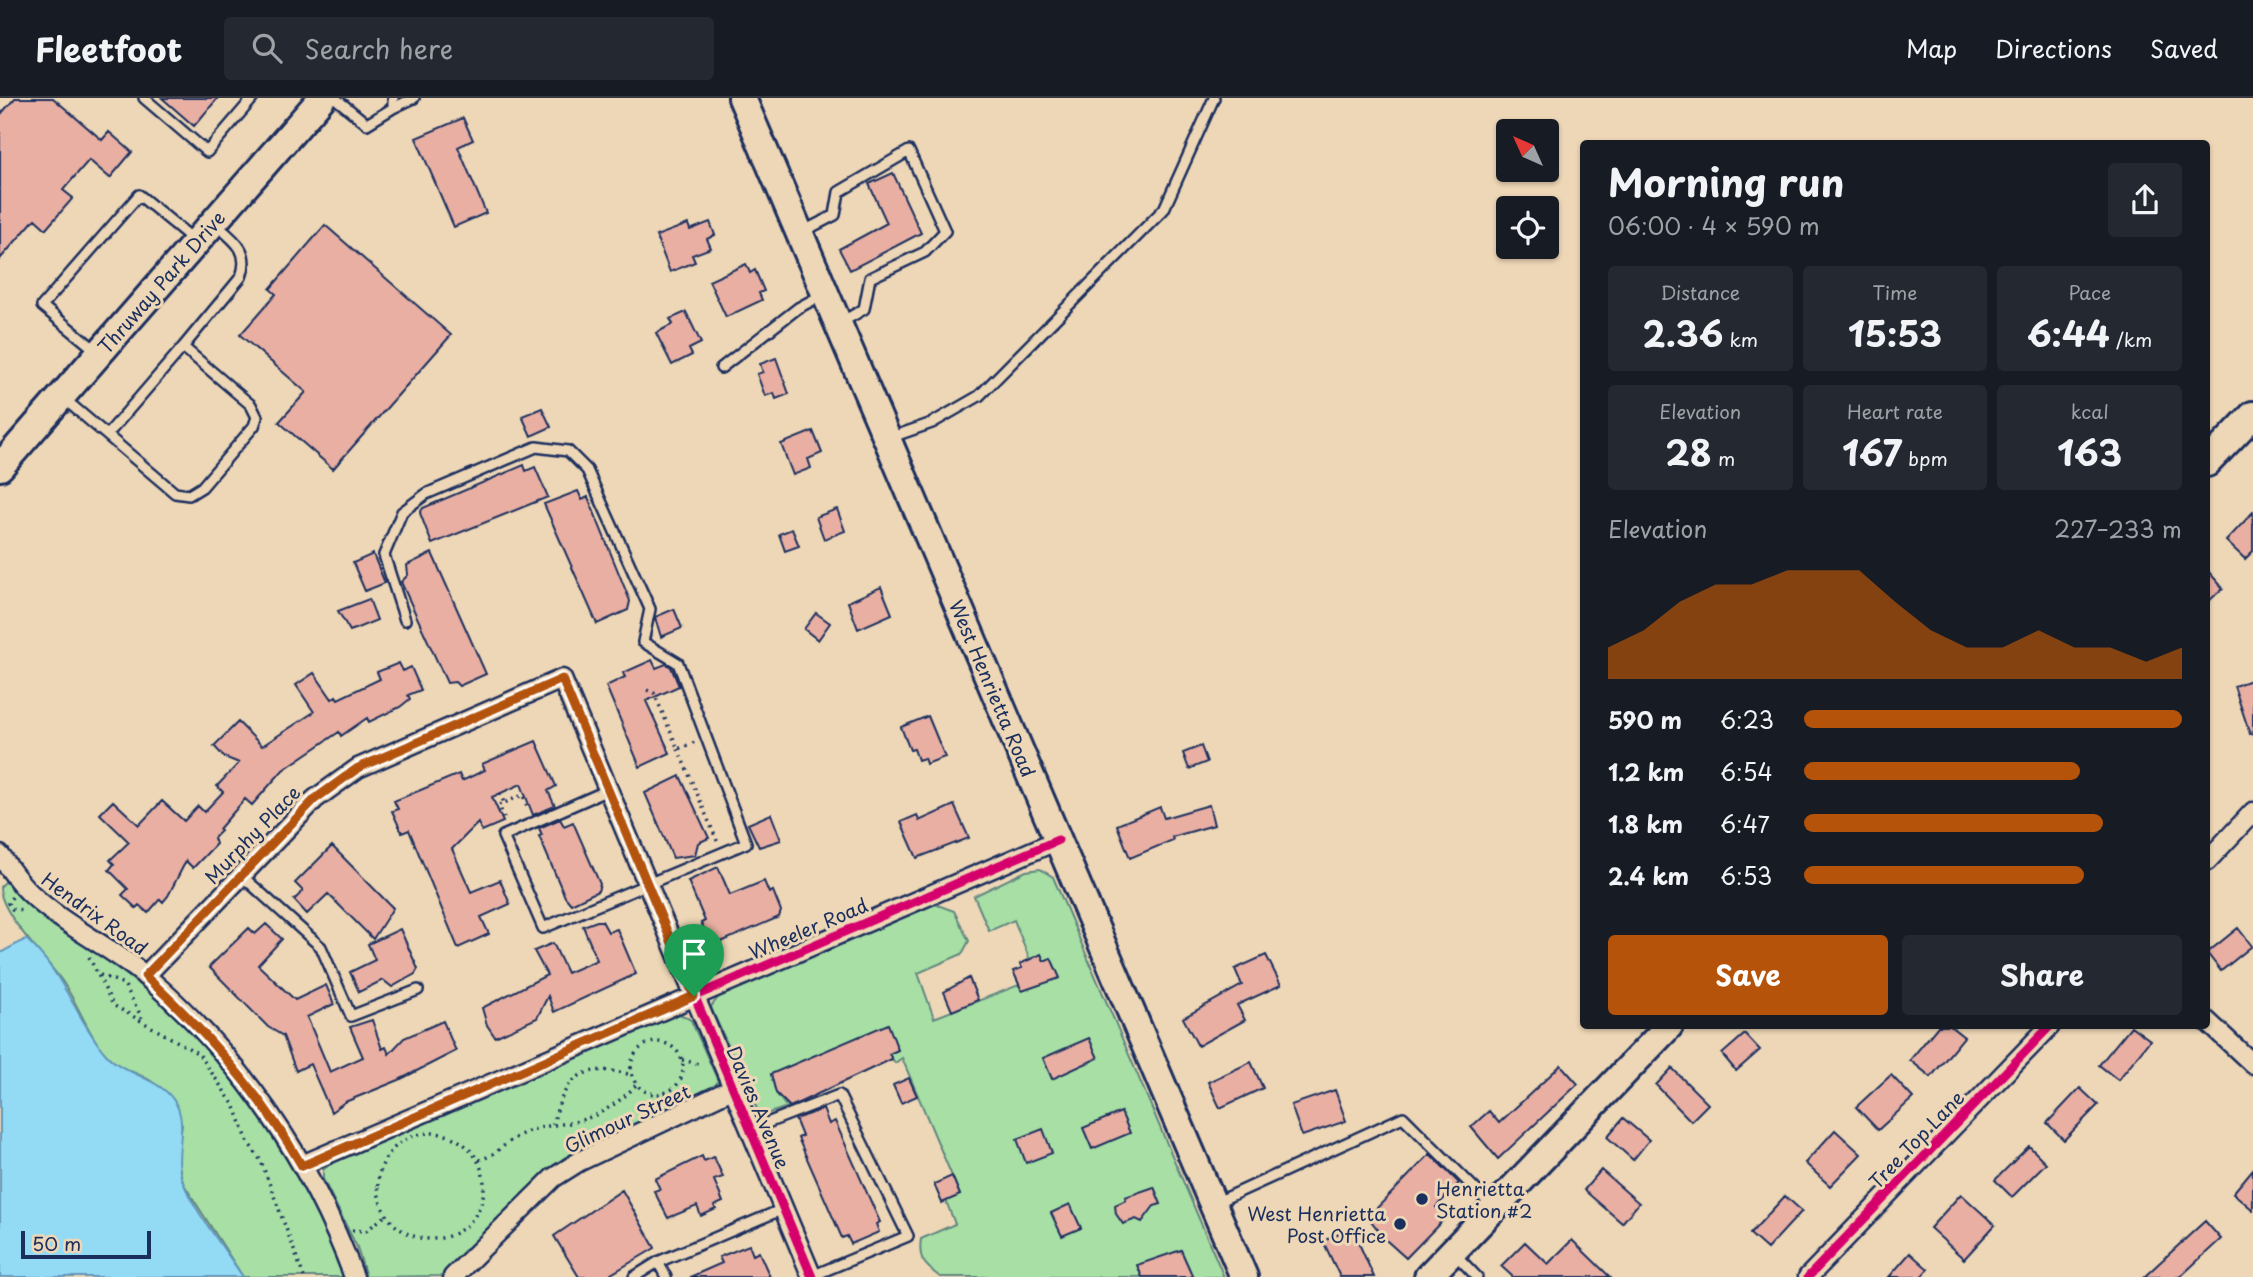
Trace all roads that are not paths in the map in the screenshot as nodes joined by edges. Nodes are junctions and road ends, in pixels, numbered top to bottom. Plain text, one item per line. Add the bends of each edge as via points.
1 (144, 98) edge
2 (254, 98) edge
3 (414, 98) edge
4 (742, 98) edge
5 (1214, 98) edge
6 (319, 102) edge
7 (393, 103) edge
8 (204, 232) junction
9 (799, 233) junction
10 (825, 294) junction
11 (838, 324) junction
12 (183, 347) junction
13 (99, 353) junction
14 (721, 368) dead end
15 (61, 396) junction
16 (2253, 415) edge
17 (107, 435) junction
18 (887, 439) junction
19 (2210, 460) edge
20 (0, 467) edge
21 (405, 621) dead end
22 (562, 679) joint
23 (608, 790) junction
24 (2253, 813) edge
25 (1058, 840) junction
26 (0, 856) edge
27 (2210, 858) edge
28 (242, 876) junction
29 (647, 883) junction
30 (145, 976) junction
31 (418, 990) dead end
32 (694, 996) junction
33 (2210, 1024) edge
34 (1666, 1029) edge
35 (2047, 1029) edge
36 (2253, 1064) edge
37 (732, 1089) junction
38 (749, 1130) junction
39 (302, 1166) junction
40 (1213, 1204) junction
41 (1494, 1208) junction
42 (783, 1209) junction
43 (1452, 1251) junction
44 (658, 1262) junction
45 (354, 1277) edge
46 (453, 1277) edge
47 (634, 1277) edge
48 (666, 1277) edge
49 (812, 1277) edge
50 (1244, 1277) edge
51 (1428, 1277) edge
52 (1476, 1277) edge
53 (1808, 1277) edge

1 - 2 lane via 206,152
3 - 7 lane
4 - 9 main road, West Henrietta Road
5 - 18 lane via 1164,209 1121,254 979,396 932,423
6 - 7 lane via 368,124
6 - 8 main road, Thruway Park Drive
8 - 12 lane via 240,247 246,264 241,277
8 - 13 main road, Thruway Park Drive
8 - 13 lane via 139,195 42,306
9 - 10 main road, West Henrietta Road
9 - 11 lane via 835,215 839,192 909,150 945,231 925,253 870,278 864,309
10 - 11 main road, West Henrietta Road
10 - 14 lane via 798,308
11 - 18 main road, West Henrietta Road
12 - 17 lane
12 - 17 lane via 251,405 257,417 202,487 189,495 175,493
13 - 15 main road, Thruway Park Drive
15 - 17 lane
15 - 20 main road, Thruway Park Drive
16 - 19 main road
18 - 25 main road, West Henrietta Road
21 - 29 lane via 384,555 402,512 426,494 536,447 568,451 587,470 650,609 643,642 678,663 746,842
22 - 23 street, Davies Avenue
22 - 28 street, Murphy Place via 358,768 315,799
23 - 29 street, Davies Avenue
23 - 29 lane via 503,836 543,928
24 - 27 street
25 - 32 street, Wheeler Road
25 - 40 main road, West Henrietta Road
26 - 30 street, Hendrix Road via 38,900
28 - 30 street, Murphy Place
28 - 31 lane via 321,947 351,1016
29 - 32 street, Davies Avenue
30 - 39 street, Hendrix Road via 238,1072 267,1108
32 - 37 street, Davies Avenue
32 - 39 street, Wheeler Road
33 - 36 street
34 - 41 main road
35 - 53 street, Tree Top Lane
37 - 38 street, Davies Avenue
37 - 46 street, Glimour Street via 553,1178
38 - 42 street, Davies Avenue
38 - 49 lane via 839,1095 908,1236
39 - 45 street, Hendrix Road
40 - 41 lane via 1403,1117
40 - 50 main road, West Henrietta Road
41 - 43 main road
42 - 44 lane
42 - 49 street, Davies Avenue
43 - 51 main road
43 - 52 lane
44 - 47 lane
44 - 48 lane

